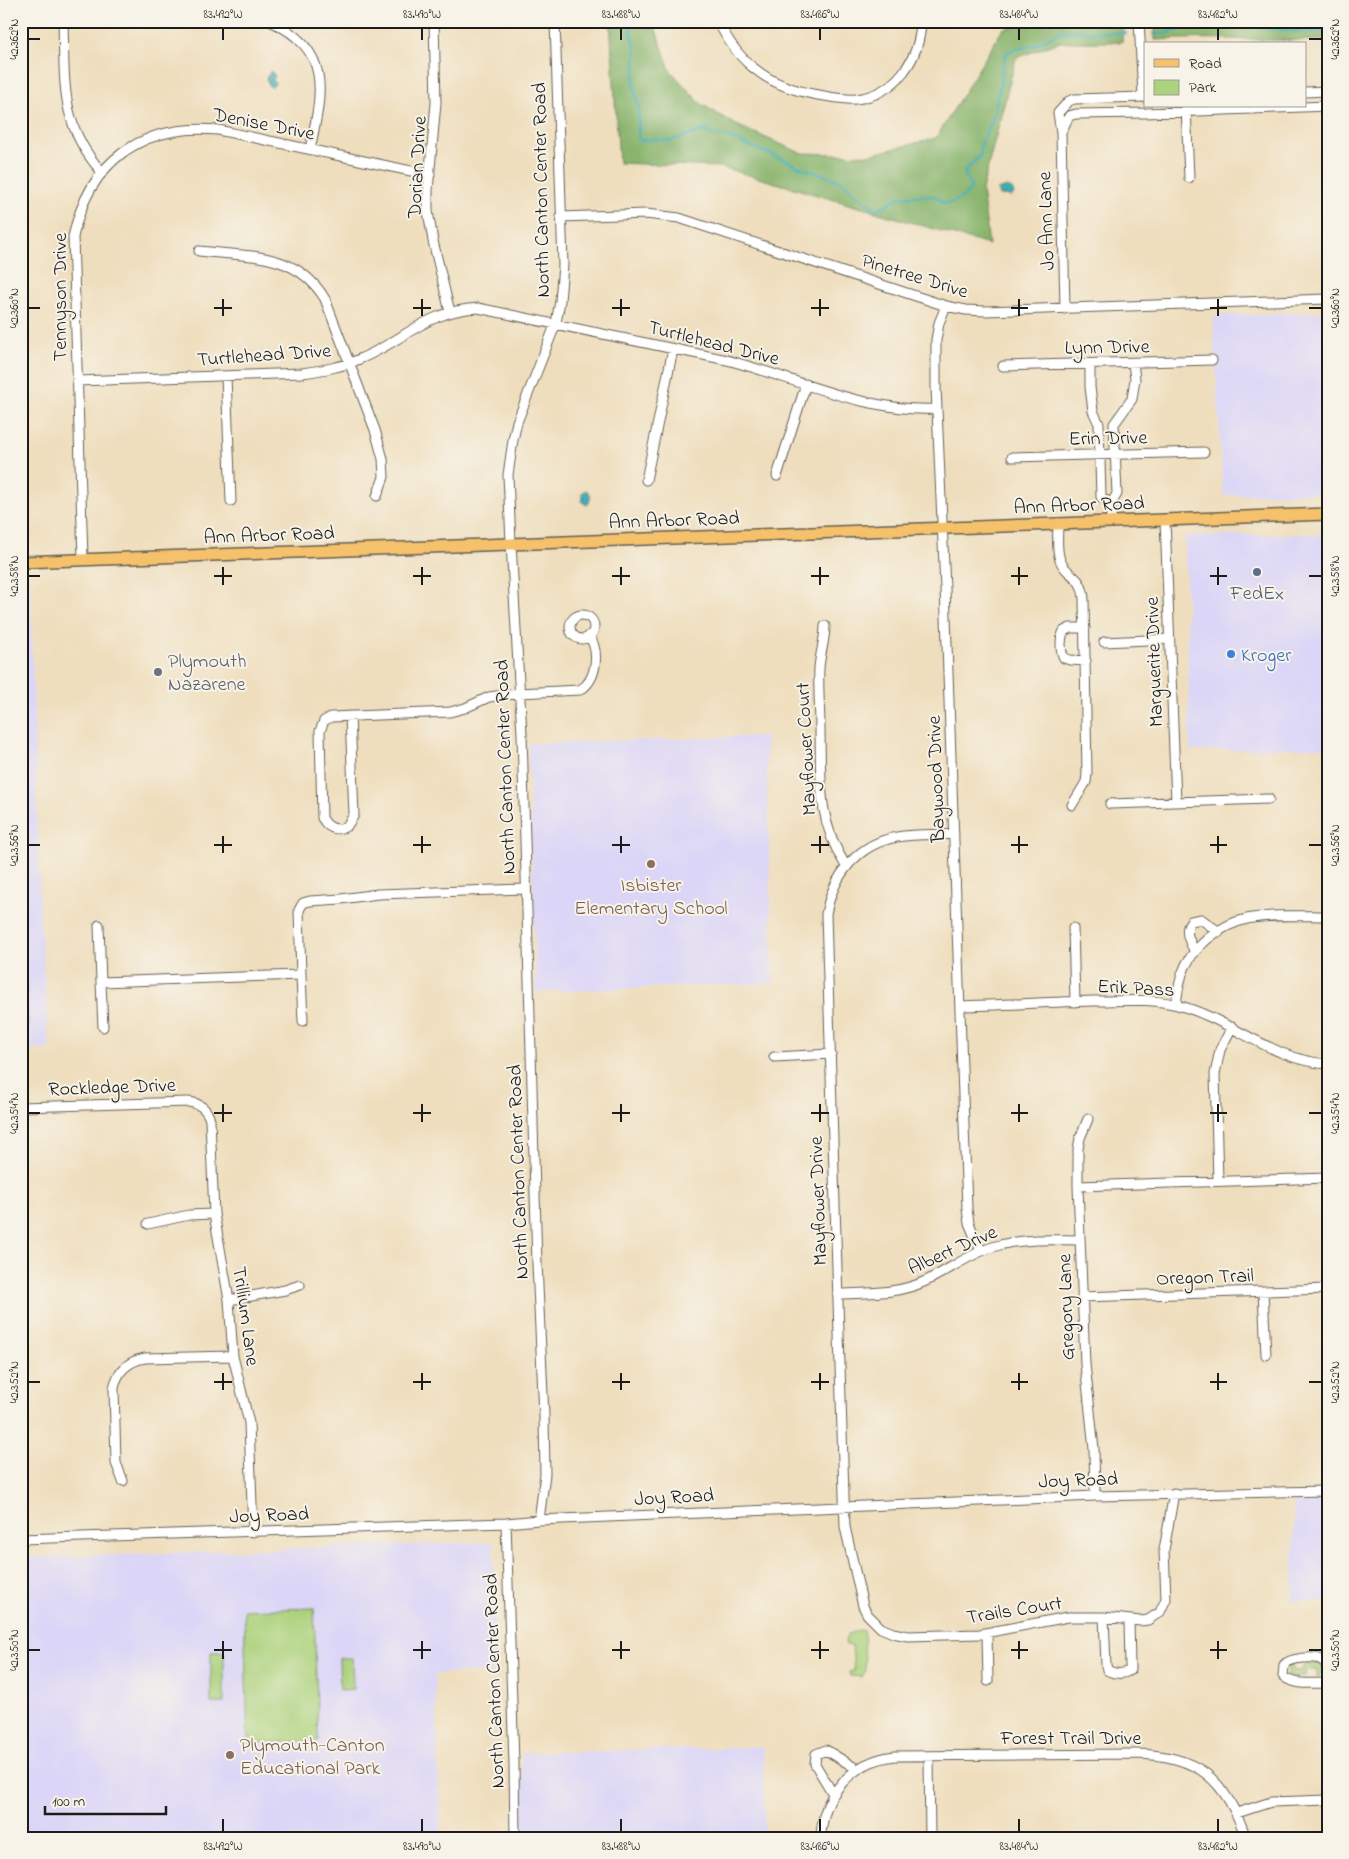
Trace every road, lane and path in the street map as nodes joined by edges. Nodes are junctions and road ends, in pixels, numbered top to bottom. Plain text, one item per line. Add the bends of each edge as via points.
1 (63, 21) edge
2 (270, 21) edge
3 (434, 21) edge
4 (555, 21) edge
5 (718, 21) edge
6 (921, 21) edge
7 (1139, 21) edge
8 (1328, 91) edge
9 (1306, 92) edge
10 (1144, 96) edge
11 (1306, 106) edge
12 (1328, 106) edge
13 (1233, 108) edge
14 (1186, 109) edge
15 (1060, 132) junction
16 (310, 149) junction
17 (102, 172) junction
18 (430, 175) junction
19 (1189, 178) dead end
20 (561, 217) junction
21 (199, 251) dead end
22 (1328, 299) edge
23 (946, 306) junction
24 (1065, 309) junction
25 (450, 312) junction
26 (556, 323) junction
27 (674, 349) junction
28 (1212, 360) dead end
29 (350, 364) junction
30 (1090, 364) junction
31 (1133, 364) junction
32 (1003, 366) dead end
33 (226, 376) junction
34 (77, 381) junction
35 (806, 384) junction
36 (937, 409) junction
37 (1099, 424) junction
38 (1114, 424) junction
39 (1204, 452) dead end
40 (1115, 454) junction
41 (1099, 455) junction
42 (1012, 457) dead end
43 (777, 476) dead end
44 (646, 480) dead end
45 (377, 496) dead end
46 (231, 501) dead end
47 (1111, 504) junction
48 (1328, 514) edge
49 (1165, 520) junction
50 (1111, 522) junction
51 (1058, 524) junction
52 (942, 528) junction
53 (511, 543) junction
54 (83, 559) junction
55 (21, 562) edge
56 (826, 626) dead end
57 (1085, 628) junction
58 (589, 636) dead end
59 (1169, 640) junction
60 (1104, 642) dead end
61 (1086, 661) junction
62 (519, 693) junction
63 (350, 716) junction
64 (1269, 799) dead end
65 (1176, 802) junction
66 (1110, 804) dead end
67 (1072, 805) dead end
68 (954, 834) junction
69 (846, 866) junction
70 (526, 889) junction
71 (1328, 916) edge
72 (99, 925) dead end
73 (1073, 928) dead end
74 (1219, 932) junction
75 (1195, 952) junction
76 (302, 975) junction
77 (101, 982) junction
78 (1075, 1002) junction
79 (1176, 1004) junction
80 (960, 1006) junction
81 (303, 1021) dead end
82 (102, 1027) dead end
83 (1232, 1027) junction
84 (831, 1054) junction
85 (774, 1056) dead end
86 (1328, 1064) edge
87 (21, 1107) edge
88 (203, 1107) joint
89 (1088, 1119) dead end
90 (1328, 1178) edge
91 (1218, 1181) junction
92 (1078, 1186) junction
93 (214, 1214) junction
94 (148, 1224) dead end
95 (1080, 1240) junction
96 (981, 1251) junction
97 (300, 1285) dead end
98 (1328, 1289) edge
99 (1263, 1291) junction
100 (838, 1294) junction
101 (1082, 1297) junction
102 (229, 1300) junction
103 (1266, 1355) dead end
104 (233, 1356) junction
105 (123, 1481) dead end
106 (1328, 1491) edge
107 (1174, 1493) junction
108 (1095, 1496) junction
109 (845, 1506) junction
110 (539, 1520) junction
111 (506, 1523) junction
112 (254, 1532) junction
113 (21, 1539) edge
114 (1104, 1617) junction
115 (1129, 1620) junction
116 (987, 1633) junction
117 (988, 1681) dead end
118 (1328, 1682) edge
119 (929, 1756) junction
120 (857, 1769) junction
121 (833, 1794) junction
122 (1328, 1800) edge
123 (1237, 1813) junction
124 (515, 1838) edge
125 (821, 1838) edge
126 (930, 1838) edge
127 (1246, 1838) edge

1 - 17 street via 69,114 81,146
2 - 16 street via 300,41 317,68 320,98
3 - 18 street, Dorian Drive via 436,103
4 - 20 street, North Canton Center Road
5 - 6 street via 742,57 766,77 797,91 842,99 866,97 896,81 912,60
7 - 10 street
8 - 9 street
10 - 15 street, Jo Ann Lane via 1069,100 1058,113
11 - 12 street
13 - 14 street
14 - 15 street via 1076,114 1068,116
14 - 19 street
15 - 24 street, Jo Ann Lane
16 - 17 street, Denise Drive via 218,130 184,129 135,144
16 - 18 street, Denise Drive
17 - 34 street, Tennyson Drive via 82,204 73,237
18 - 25 street, Dorian Drive via 430,224
20 - 23 street, Pinetree Drive via 646,214 678,218
20 - 26 street, North Canton Center Road via 563,279
21 - 29 street via 272,259 303,273 325,299
22 - 24 street, Pinetree Drive
23 - 24 street, Pinetree Drive via 985,311
23 - 36 street, Baywood Drive via 936,340
25 - 26 street, Turtlehead Drive via 486,308
25 - 29 street, Turtlehead Drive via 426,321
26 - 27 street, Turtlehead Drive
26 - 53 street, North Canton Center Road via 521,410 513,440 508,475
27 - 35 street, Turtlehead Drive via 762,369
27 - 44 street
28 - 31 street, Lynn Drive
29 - 33 street, Turtlehead Drive via 302,373
29 - 45 street via 383,459 384,477
30 - 31 street, Lynn Drive
30 - 32 street, Lynn Drive
30 - 37 street via 1093,411
31 - 38 street via 1132,400
33 - 34 street, Turtlehead Drive
33 - 46 street
34 - 54 street, Tennyson Drive
35 - 36 street, Turtlehead Drive via 876,405
35 - 43 street
36 - 52 street, Baywood Drive
37 - 38 street
37 - 41 street
38 - 40 street
39 - 40 street, Erin Drive
40 - 41 street, Erin Drive
40 - 47 street via 1117,494
41 - 42 street, Erin Drive
41 - 47 street via 1102,498
47 - 50 street
48 - 49 main road, Ann Arbor Road
49 - 50 main road, Ann Arbor Road
49 - 59 street, Marguerite Drive
50 - 51 main road, Ann Arbor Road
51 - 52 main road, Ann Arbor Road
51 - 57 street via 1060,559 1083,589
52 - 53 main road, Ann Arbor Road
52 - 68 street, Baywood Drive
53 - 54 main road, Ann Arbor Road
53 - 62 street, North Canton Center Road
54 - 55 main road, Ann Arbor Road
56 - 69 street, Mayflower Court via 819,667 822,802 830,838
57 - 61 street
57 - 61 street via 1064,631 1061,645 1064,658
58 - 62 street via 595,644 595,660 591,680 585,687 575,691
59 - 60 street
59 - 65 street, Marguerite Drive
61 - 67 street via 1086,782
62 - 63 street via 489,697 450,712
62 - 70 street, North Canton Center Road
63 - 63 street via 331,717 320,728 322,818 327,826 335,829 347,826 354,815
64 - 65 street
65 - 66 street
68 - 69 street, Mayflower Drive via 887,840 864,850
68 - 80 street, Baywood Drive
69 - 84 street, Mayflower Drive via 832,889 826,914
70 - 76 street via 378,894 306,902 299,910
70 - 110 street, North Canton Center Road via 545,1474
71 - 74 street via 1247,919
72 - 77 street
73 - 78 street
74 - 75 street
74 - 75 street via 1201,919 1191,921 1187,929
75 - 79 street via 1183,973
76 - 77 street
76 - 81 street
77 - 82 street
78 - 79 street, Erik Pass via 1141,1000
78 - 80 street, Erik Pass
79 - 83 street, Erik Pass
80 - 96 street, Baywood Drive via 967,1209 969,1223
83 - 86 street, Erik Pass via 1287,1055
83 - 91 street via 1220,1050 1215,1074
84 - 85 street
84 - 100 street, Mayflower Drive
87 - 88 street, Rockledge Drive via 188,1102
88 - 93 street, Trillium Lane via 210,1120
89 - 92 street, Gregory Lane via 1078,1149
90 - 91 street
91 - 92 street
92 - 95 street, Gregory Lane
93 - 94 street
93 - 102 street, Trillium Lane
95 - 96 street, Albert Drive via 1013,1242
95 - 101 street, Gregory Lane
96 - 100 street, Albert Drive via 908,1288
97 - 102 street
98 - 99 street, Oregon Trail
99 - 101 street, Oregon Trail
99 - 103 street
100 - 109 street, Mayflower Drive
101 - 108 street, Gregory Lane
102 - 104 street, Trillium Lane
104 - 105 street via 140,1359 123,1369 114,1388 116,1463
104 - 112 street, Trillium Lane via 249,1423
106 - 107 street, Joy Road
107 - 108 street, Joy Road
107 - 115 street, Trails Court via 1164,1550 1165,1604 1148,1620
108 - 109 street, Joy Road
109 - 110 street, Joy Road
109 - 116 street, Trails Court via 845,1528 859,1594 874,1623 902,1635
110 - 111 street, Joy Road
111 - 112 street, Joy Road
111 - 124 street, North Canton Center Road
112 - 113 street, Joy Road
114 - 115 street, Trails Court
114 - 115 street via 1107,1670 1118,1674 1130,1670
114 - 116 street, Trails Court via 1068,1617
116 - 117 street
118 - 118 street via 1288,1680 1283,1676 1284,1664 1293,1659 1323,1660 1327,1665
119 - 120 street, Forest Trail Drive via 890,1757
119 - 123 street, Forest Trail Drive via 1165,1755 1189,1763 1209,1776 1229,1798
119 - 126 street
120 - 121 street, Forest Trail Drive
120 - 121 street via 826,1750 816,1754 815,1764
121 - 125 street, Forest Trail Drive via 823,1816
122 - 123 street via 1270,1802
123 - 127 street, Forest Trail Drive

